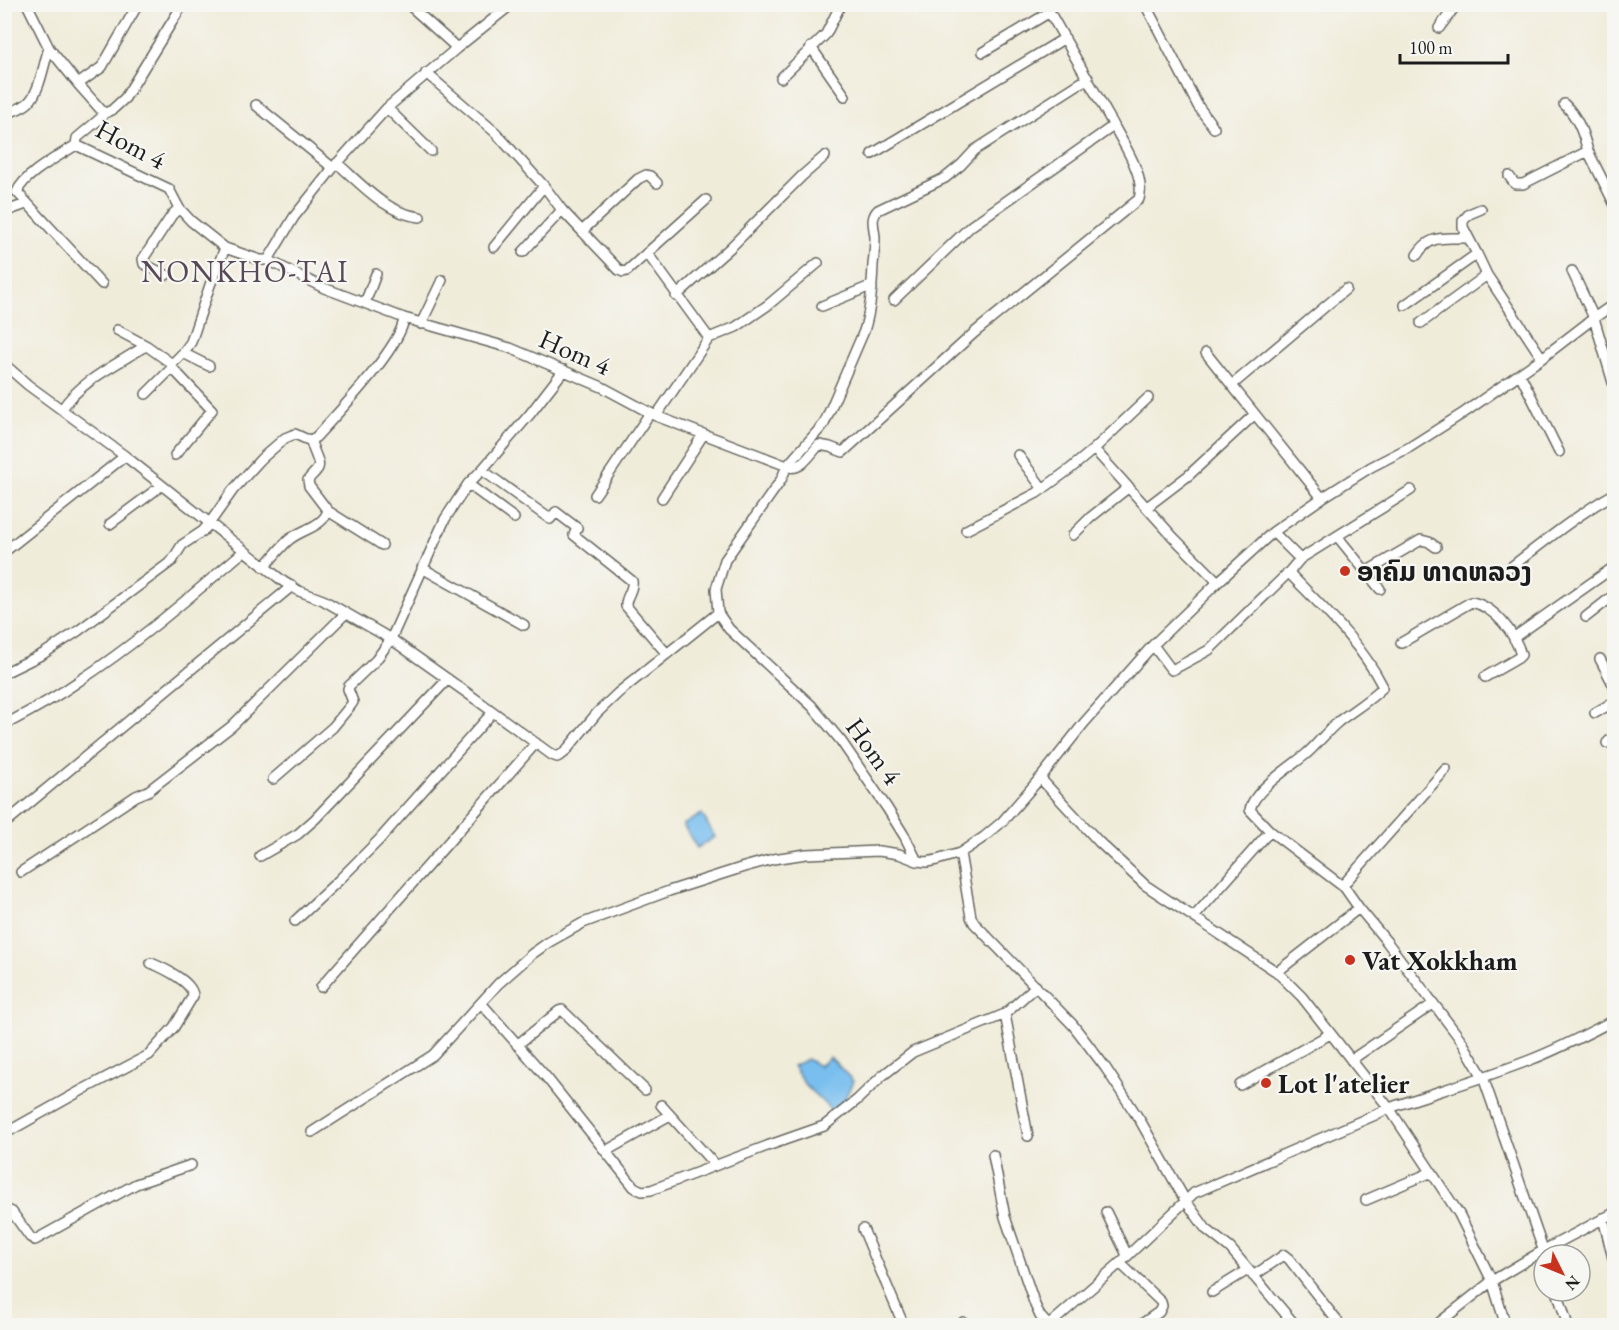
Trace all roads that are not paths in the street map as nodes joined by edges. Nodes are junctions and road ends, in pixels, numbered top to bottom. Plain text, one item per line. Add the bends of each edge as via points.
1 (27, 4) edge
2 (138, 4) edge
3 (183, 4) edge
4 (408, 4) edge
5 (512, 4) edge
6 (841, 4) edge
7 (1145, 4) edge
8 (1457, 4) edge
9 (1048, 8) edge
10 (1439, 28) dead end
11 (1065, 38) junction
12 (811, 47) junction
13 (49, 48) junction
14 (457, 48) junction
15 (983, 52) dead end
16 (426, 73) junction
17 (781, 78) dead end
18 (1088, 78) junction
19 (78, 84) junction
20 (845, 96) dead end
21 (1564, 104) dead end
22 (256, 105) dead end
23 (387, 108) junction
24 (8, 113) dead end
25 (103, 114) junction
26 (1113, 124) junction
27 (1214, 128) dead end
28 (76, 145) junction
29 (431, 151) dead end
30 (1588, 152) junction
31 (872, 154) dead end
32 (825, 156) dead end
33 (335, 165) junction
34 (1509, 176) dead end
35 (657, 183) dead end
36 (544, 186) junction
37 (706, 200) dead end
38 (1614, 203) edge
39 (26, 204) junction
40 (179, 208) junction
41 (1481, 209) dead end
42 (562, 210) junction
43 (4, 212) edge
44 (420, 217) dead end
45 (582, 231) junction
46 (1468, 238) junction
47 (494, 247) dead end
48 (225, 248) junction
49 (523, 252) dead end
50 (647, 253) junction
51 (1477, 254) junction
52 (1417, 255) dead end
53 (268, 260) junction
54 (818, 263) dead end
55 (1572, 271) dead end
56 (376, 274) dead end
57 (1487, 274) junction
58 (166, 275) dead end
59 (442, 280) dead end
60 (102, 284) dead end
61 (872, 289) junction
62 (1346, 289) dead end
63 (676, 296) junction
64 (894, 300) dead end
65 (365, 303) junction
66 (1614, 304) edge
67 (1406, 305) dead end
68 (822, 306) dead end
69 (404, 318) junction
70 (1594, 318) junction
71 (1421, 323) dead end
72 (421, 324) junction
73 (117, 330) dead end
74 (709, 338) junction
75 (147, 346) junction
76 (183, 353) junction
77 (1206, 353) dead end
78 (1542, 358) junction
79 (4, 364) edge
80 (172, 366) junction
81 (208, 366) dead end
82 (564, 370) junction
83 (1520, 374) junction
84 (1232, 385) junction
85 (1614, 386) edge
86 (146, 394) dead end
87 (1148, 398) dead end
88 (62, 409) junction
89 (1255, 414) junction
90 (653, 415) junction
91 (703, 435) junction
92 (311, 440) junction
93 (809, 440) junction
94 (819, 445) junction
95 (1094, 449) junction
96 (1559, 452) dead end
97 (175, 455) dead end
98 (1018, 455) dead end
99 (125, 456) junction
100 (787, 466) junction
101 (482, 470) junction
102 (468, 484) junction
103 (161, 486) junction
104 (1129, 487) junction
105 (1043, 489) junction
106 (1411, 490) dead end
107 (1614, 494) edge
108 (595, 495) dead end
109 (662, 498) dead end
110 (1322, 498) junction
111 (1147, 507) junction
112 (328, 511) junction
113 (514, 518) dead end
114 (110, 524) dead end
115 (209, 524) junction
116 (966, 530) dead end
117 (1273, 532) junction
118 (1073, 535) dead end
119 (1337, 536) junction
120 (382, 545) dead end
121 (1436, 547) dead end
122 (244, 551) junction
123 (4, 552) edge
124 (1300, 559) junction
125 (264, 567) junction
126 (1511, 567) dead end
127 (1614, 567) edge
128 (423, 568) junction
129 (1289, 572) junction
130 (1366, 572) junction
131 (1218, 582) junction
132 (292, 586) junction
133 (1380, 589) dead end
134 (1614, 595) edge
135 (718, 612) junction
136 (346, 613) junction
137 (1586, 617) dead end
138 (524, 626) dead end
139 (391, 639) junction
140 (1514, 639) junction
141 (1401, 643) dead end
142 (1153, 645) junction
143 (667, 654) junction
144 (1600, 659) dead end
145 (4, 673) edge
146 (1485, 676) dead end
147 (448, 680) junction
148 (1614, 686) edge
149 (1614, 702) edge
150 (494, 712) junction
151 (1595, 713) dead end
152 (4, 725) edge
153 (536, 743) junction
154 (1446, 769) dead end
155 (1040, 778) junction
156 (273, 779) dead end
157 (4, 824) edge
158 (1270, 831) junction
159 (960, 853) junction
160 (260, 856) dead end
161 (917, 861) junction
162 (21, 872) dead end
163 (1343, 885) junction
164 (1359, 908) junction
165 (1194, 916) junction
166 (295, 921) dead end
167 (151, 963) dead end
168 (1277, 972) junction
169 (1036, 986) junction
170 (321, 987) dead end
171 (481, 1003) junction
172 (1433, 1004) junction
173 (1005, 1014) junction
174 (1614, 1020) edge
175 (1330, 1034) junction
176 (517, 1044) junction
177 (1351, 1060) junction
178 (1482, 1077) junction
179 (1240, 1085) dead end
180 (645, 1090) dead end
181 (661, 1105) dead end
182 (1389, 1108) junction
183 (670, 1115) junction
184 (312, 1132) dead end
185 (4, 1134) edge
186 (1028, 1136) dead end
187 (606, 1151) junction
188 (993, 1155) dead end
189 (191, 1165) dead end
190 (715, 1165) junction
191 (1432, 1172) junction
192 (1185, 1200) junction
193 (1366, 1200) dead end
194 (4, 1212) edge
195 (1106, 1212) dead end
196 (1614, 1213) edge
197 (1603, 1218) junction
198 (863, 1229) dead end
199 (1541, 1243) edge
200 (1562, 1243) edge
201 (1127, 1255) junction
202 (1532, 1260) edge
203 (1614, 1262) edge
204 (1120, 1263) junction
205 (1251, 1273) junction
206 (1492, 1281) junction
207 (1212, 1292) dead end
208 (1561, 1303) edge
209 (1048, 1325) edge
210 (904, 1326) edge
211 (1139, 1326) edge
212 (1296, 1326) edge
213 (1341, 1326) edge
214 (1435, 1326) edge
215 (1506, 1326) edge
216 (1568, 1326) edge

1 - 13 street, Hom 4
2 - 19 street via 102,67
3 - 25 street via 125,98
4 - 14 street
5 - 14 street
6 - 12 street via 826,34
7 - 27 street via 1198,106
8 - 10 street
9 - 11 street
9 - 15 street
11 - 18 street
11 - 31 street
12 - 17 street
12 - 20 street
13 - 19 street, Hom 4
13 - 24 street via 36,93 20,109
14 - 16 street
16 - 23 street
16 - 36 street via 495,132
18 - 26 street
18 - 61 street via 975,150 945,178 878,210 872,220
19 - 25 street, Hom 4
21 - 30 street via 1578,120
22 - 33 street
23 - 29 street
23 - 33 street
25 - 28 street, Hom 4 via 77,138
26 - 64 street via 971,226
26 - 94 street via 1140,179 1139,199 974,333 843,452
28 - 39 street via 19,187 17,192
28 - 40 street, Hom 4 via 169,189
30 - 34 street via 1523,184 1515,184
30 - 38 street
32 - 63 street
33 - 44 street via 379,199
33 - 53 street via 294,217
35 - 45 street via 646,175 638,179
36 - 42 street
36 - 47 street
37 - 50 street
39 - 43 street
39 - 60 street
40 - 48 street, Hom 4
40 - 58 street via 143,259 144,264
41 - 46 street via 1463,221
42 - 45 street
42 - 49 street
45 - 50 street via 623,272
46 - 51 street
46 - 52 street via 1432,239
48 - 53 street, Hom 4
48 - 76 street via 191,342
50 - 63 street
51 - 57 street
51 - 67 street
53 - 65 street, Hom 4
54 - 74 street via 736,327
55 - 70 street
56 - 65 street
57 - 71 street
57 - 78 street
59 - 72 street
61 - 68 street via 868,287
61 - 93 street via 864,331 824,424
62 - 84 street
63 - 74 street
65 - 69 street, Hom 4
66 - 70 street
69 - 72 street, Hom 4
69 - 92 street via 383,358
70 - 78 street
70 - 85 street
72 - 82 street, Hom 4 via 510,348
73 - 75 street
74 - 90 street
75 - 80 street
75 - 88 street via 81,387
76 - 80 street
76 - 81 street
77 - 84 street
78 - 83 street
79 - 88 street
80 - 86 street
80 - 97 street via 212,410
82 - 90 street, Hom 4
82 - 101 street
83 - 96 street
83 - 110 street via 1445,426
84 - 89 street
87 - 95 street
88 - 99 street
89 - 110 street
89 - 111 street via 1189,475
90 - 91 street, Hom 4
90 - 108 street
91 - 100 street, Hom 4
91 - 109 street
92 - 112 street via 319,468 308,480 309,486
92 - 115 street via 295,434 285,438 233,489
93 - 94 street
93 - 100 street
94 - 100 street via 798,468
95 - 104 street
95 - 105 street
98 - 105 street
99 - 103 street
99 - 123 street
100 - 135 street via 725,560 716,589
101 - 102 street
101 - 143 street via 550,519 556,512 577,528 574,535 632,581 626,606
102 - 113 street
102 - 128 street
103 - 114 street
103 - 115 street
104 - 111 street
104 - 118 street
105 - 116 street
106 - 119 street
107 - 126 street
110 - 117 street
111 - 131 street
112 - 120 street
112 - 125 street via 319,524 289,539
115 - 122 street
115 - 145 street via 186,541 172,561 118,603 43,654
117 - 124 street
117 - 131 street
119 - 124 street
119 - 130 street
121 - 130 street via 1421,540
122 - 125 street
122 - 152 street via 118,653
124 - 129 street
125 - 132 street
127 - 140 street
128 - 138 street
128 - 139 street
129 - 142 street via 1209,650 1174,669
129 - 158 street via 1347,633 1382,685 1257,796 1250,810
130 - 133 street
131 - 142 street
132 - 136 street
132 - 157 street
134 - 137 street
135 - 143 street
135 - 161 street, Hom 4 via 729,629 812,706 841,741 893,817
136 - 139 street
136 - 162 street via 232,726 148,791
139 - 147 street
139 - 156 street via 349,686 353,702 333,727
140 - 141 street via 1498,616 1471,602
140 - 146 street via 1521,655
142 - 155 street
143 - 153 street via 597,713 564,753 557,757
144 - 148 street
147 - 150 street
147 - 160 street via 315,819
149 - 151 street
150 - 153 street
150 - 166 street via 379,840
153 - 170 street
154 - 163 street
155 - 159 street via 1002,822
155 - 165 street via 1145,885
158 - 163 street
158 - 165 street
159 - 161 street via 937,861
159 - 169 street via 974,923
161 - 171 street via 879,851 773,859 669,891 583,923 549,942
163 - 164 street
164 - 168 street
164 - 172 street
165 - 168 street
167 - 185 street via 166,969 193,992 174,1027 149,1055
168 - 175 street
169 - 173 street
169 - 192 street via 1105,1066
171 - 176 street
171 - 184 street via 433,1055
172 - 177 street
172 - 178 street via 1461,1040
173 - 186 street
173 - 190 street via 913,1052 825,1126
174 - 178 street via 1578,1039
175 - 177 street
175 - 179 street
176 - 180 street via 562,1010
176 - 187 street
177 - 182 street
178 - 182 street
178 - 199 street
181 - 183 street
182 - 191 street
182 - 192 street
183 - 187 street
183 - 190 street
187 - 190 street via 642,1191
188 - 209 street via 1005,1217 1035,1305
189 - 194 street via 136,1184 35,1240 12,1212
191 - 193 street
191 - 206 street via 1459,1214
192 - 201 street
192 - 205 street via 1206,1229 1230,1248
195 - 201 street
196 - 197 street
197 - 200 street
197 - 203 street
198 - 210 street
201 - 204 street
202 - 206 street
204 - 209 street
204 - 211 street via 1161,1302 1159,1312
205 - 207 street
205 - 212 street
205 - 213 street via 1284,1256
206 - 214 street
206 - 215 street
208 - 216 street

